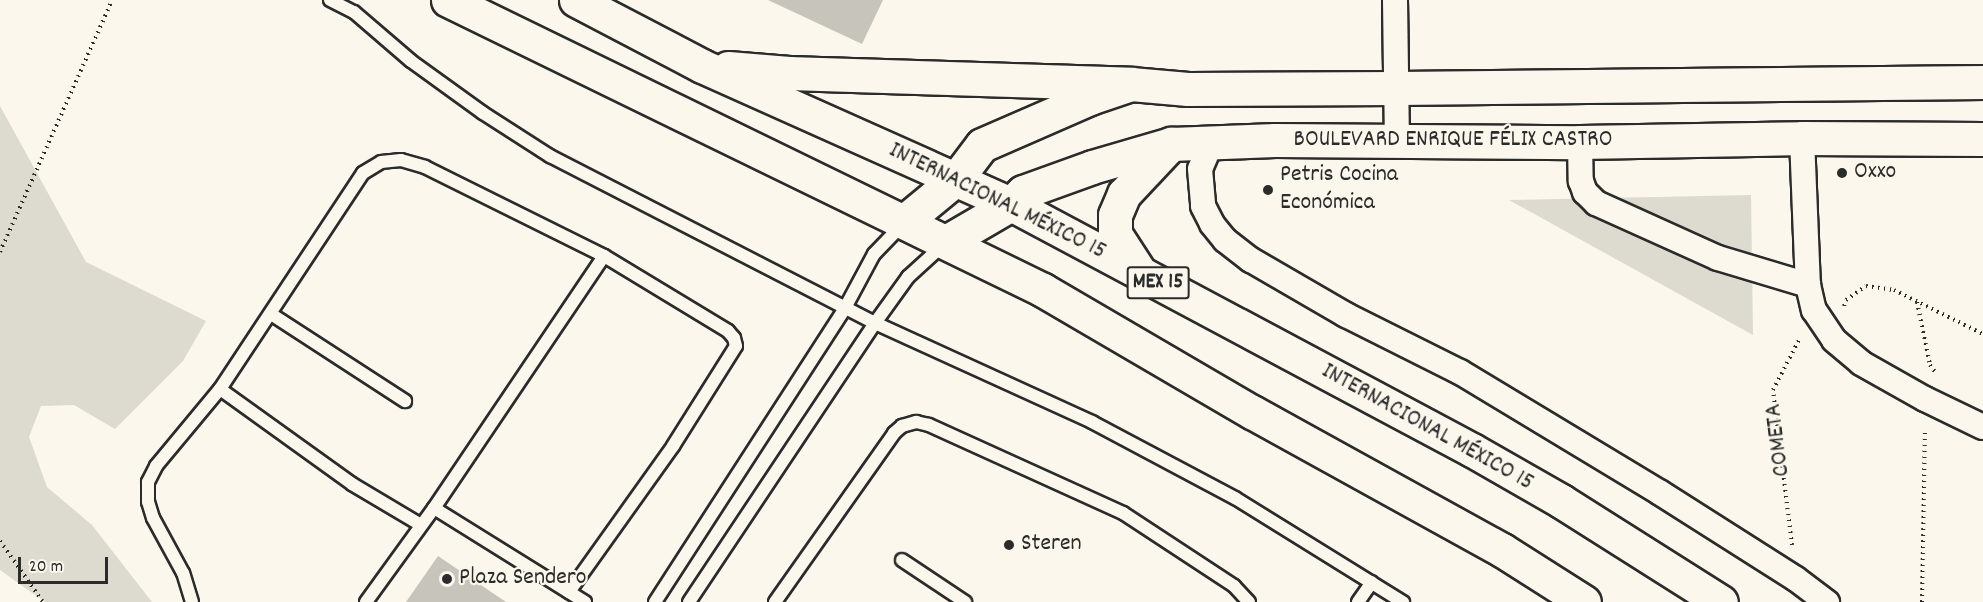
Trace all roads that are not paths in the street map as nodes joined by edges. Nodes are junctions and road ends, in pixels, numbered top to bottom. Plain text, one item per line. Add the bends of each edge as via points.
1 (330, 0) edge
2 (448, 0) edge
3 (576, 0) edge
4 (1395, 0) edge
5 (702, 66) junction
6 (1983, 82) edge
7 (1131, 84) junction
8 (1397, 88) junction
9 (1802, 138) junction
10 (1983, 139) edge
11 (1212, 141) junction
12 (1397, 142) junction
13 (1580, 142) junction
14 (1171, 144) junction
15 (957, 178) junction
16 (1011, 204) junction
17 (906, 220) junction
18 (946, 242) junction
19 (604, 256) junction
20 (1142, 275) junction
21 (1808, 285) junction
22 (845, 308) junction
23 (271, 314) junction
24 (875, 323) junction
25 (220, 389) junction
26 (405, 401) dead end
27 (1983, 427) edge
28 (434, 508) junction
29 (421, 525) junction
30 (902, 560) dead end
31 (1372, 582) junction
32 (568, 591) junction
33 (192, 602) edge
34 (366, 602) edge
35 (585, 602) edge
36 (655, 602) edge
37 (689, 602) edge
38 (775, 602) edge
39 (965, 602) edge
40 (1249, 602) edge
41 (1358, 602) edge
42 (1403, 602) edge
43 (1584, 602) edge
44 (1721, 602) edge
45 (1827, 602) edge

1 - 22 lane via 354,12 420,68 550,156
2 - 17 main road, MEX 15
3 - 5 main road, INTERNACIONAL MÉXICO 15 / MEX 15
4 - 8 street
5 - 7 main road via 789,73
5 - 15 main road, INTERNACIONAL MÉXICO 15 / MEX 15
6 - 8 main road
7 - 8 main road via 1188,89
7 - 15 main road via 982,145
8 - 12 street
9 - 10 main road, BOULEVARD ENRIQUE FÉLIX CASTRO
9 - 13 main road, BOULEVARD ENRIQUE FÉLIX CASTRO
9 - 21 street
11 - 12 main road, BOULEVARD ENRIQUE FÉLIX CASTRO
11 - 14 main road, BOULEVARD ENRIQUE FÉLIX CASTRO
11 - 45 street via 1200,169 1203,206 1225,240 1251,260 1346,315 1460,372 1796,579
12 - 13 main road, BOULEVARD ENRIQUE FÉLIX CASTRO
13 - 21 street via 1581,181 1596,203 1718,258
14 - 16 main road, BOULEVARD ENRIQUE FÉLIX CASTRO via 1033,188
14 - 20 main road via 1124,194 1115,215 1115,234
15 - 16 main road, INTERNACIONAL MÉXICO 15 / MEX 15
15 - 17 main road
16 - 18 main road, BOULEVARD ENRIQUE FÉLIX CASTRO
16 - 20 main road, INTERNACIONAL MÉXICO 15 / MEX 15
17 - 18 main road, MEX 15
17 - 22 lane via 874,254
18 - 24 lane via 908,277
18 - 43 main road, MEX 15 via 1043,290 1252,412 1502,550
19 - 23 lane via 425,167 401,160 381,162 363,173
19 - 28 lane
19 - 32 lane via 728,331 736,346 673,446
20 - 44 main road, INTERNACIONAL MÉXICO 15 / MEX 15 via 1472,450
21 - 27 street via 1814,310 1834,340 1861,363
22 - 24 lane
22 - 36 lane
23 - 25 lane
23 - 26 lane
24 - 31 lane via 1092,422 1235,498
24 - 37 lane
25 - 29 lane via 352,484
25 - 33 lane via 156,466 148,482 153,518 183,573
28 - 29 lane
28 - 32 lane
29 - 34 lane
30 - 39 lane
31 - 41 lane
31 - 42 lane
32 - 35 lane
38 - 40 lane via 894,433 916,422 1124,513 1234,586

